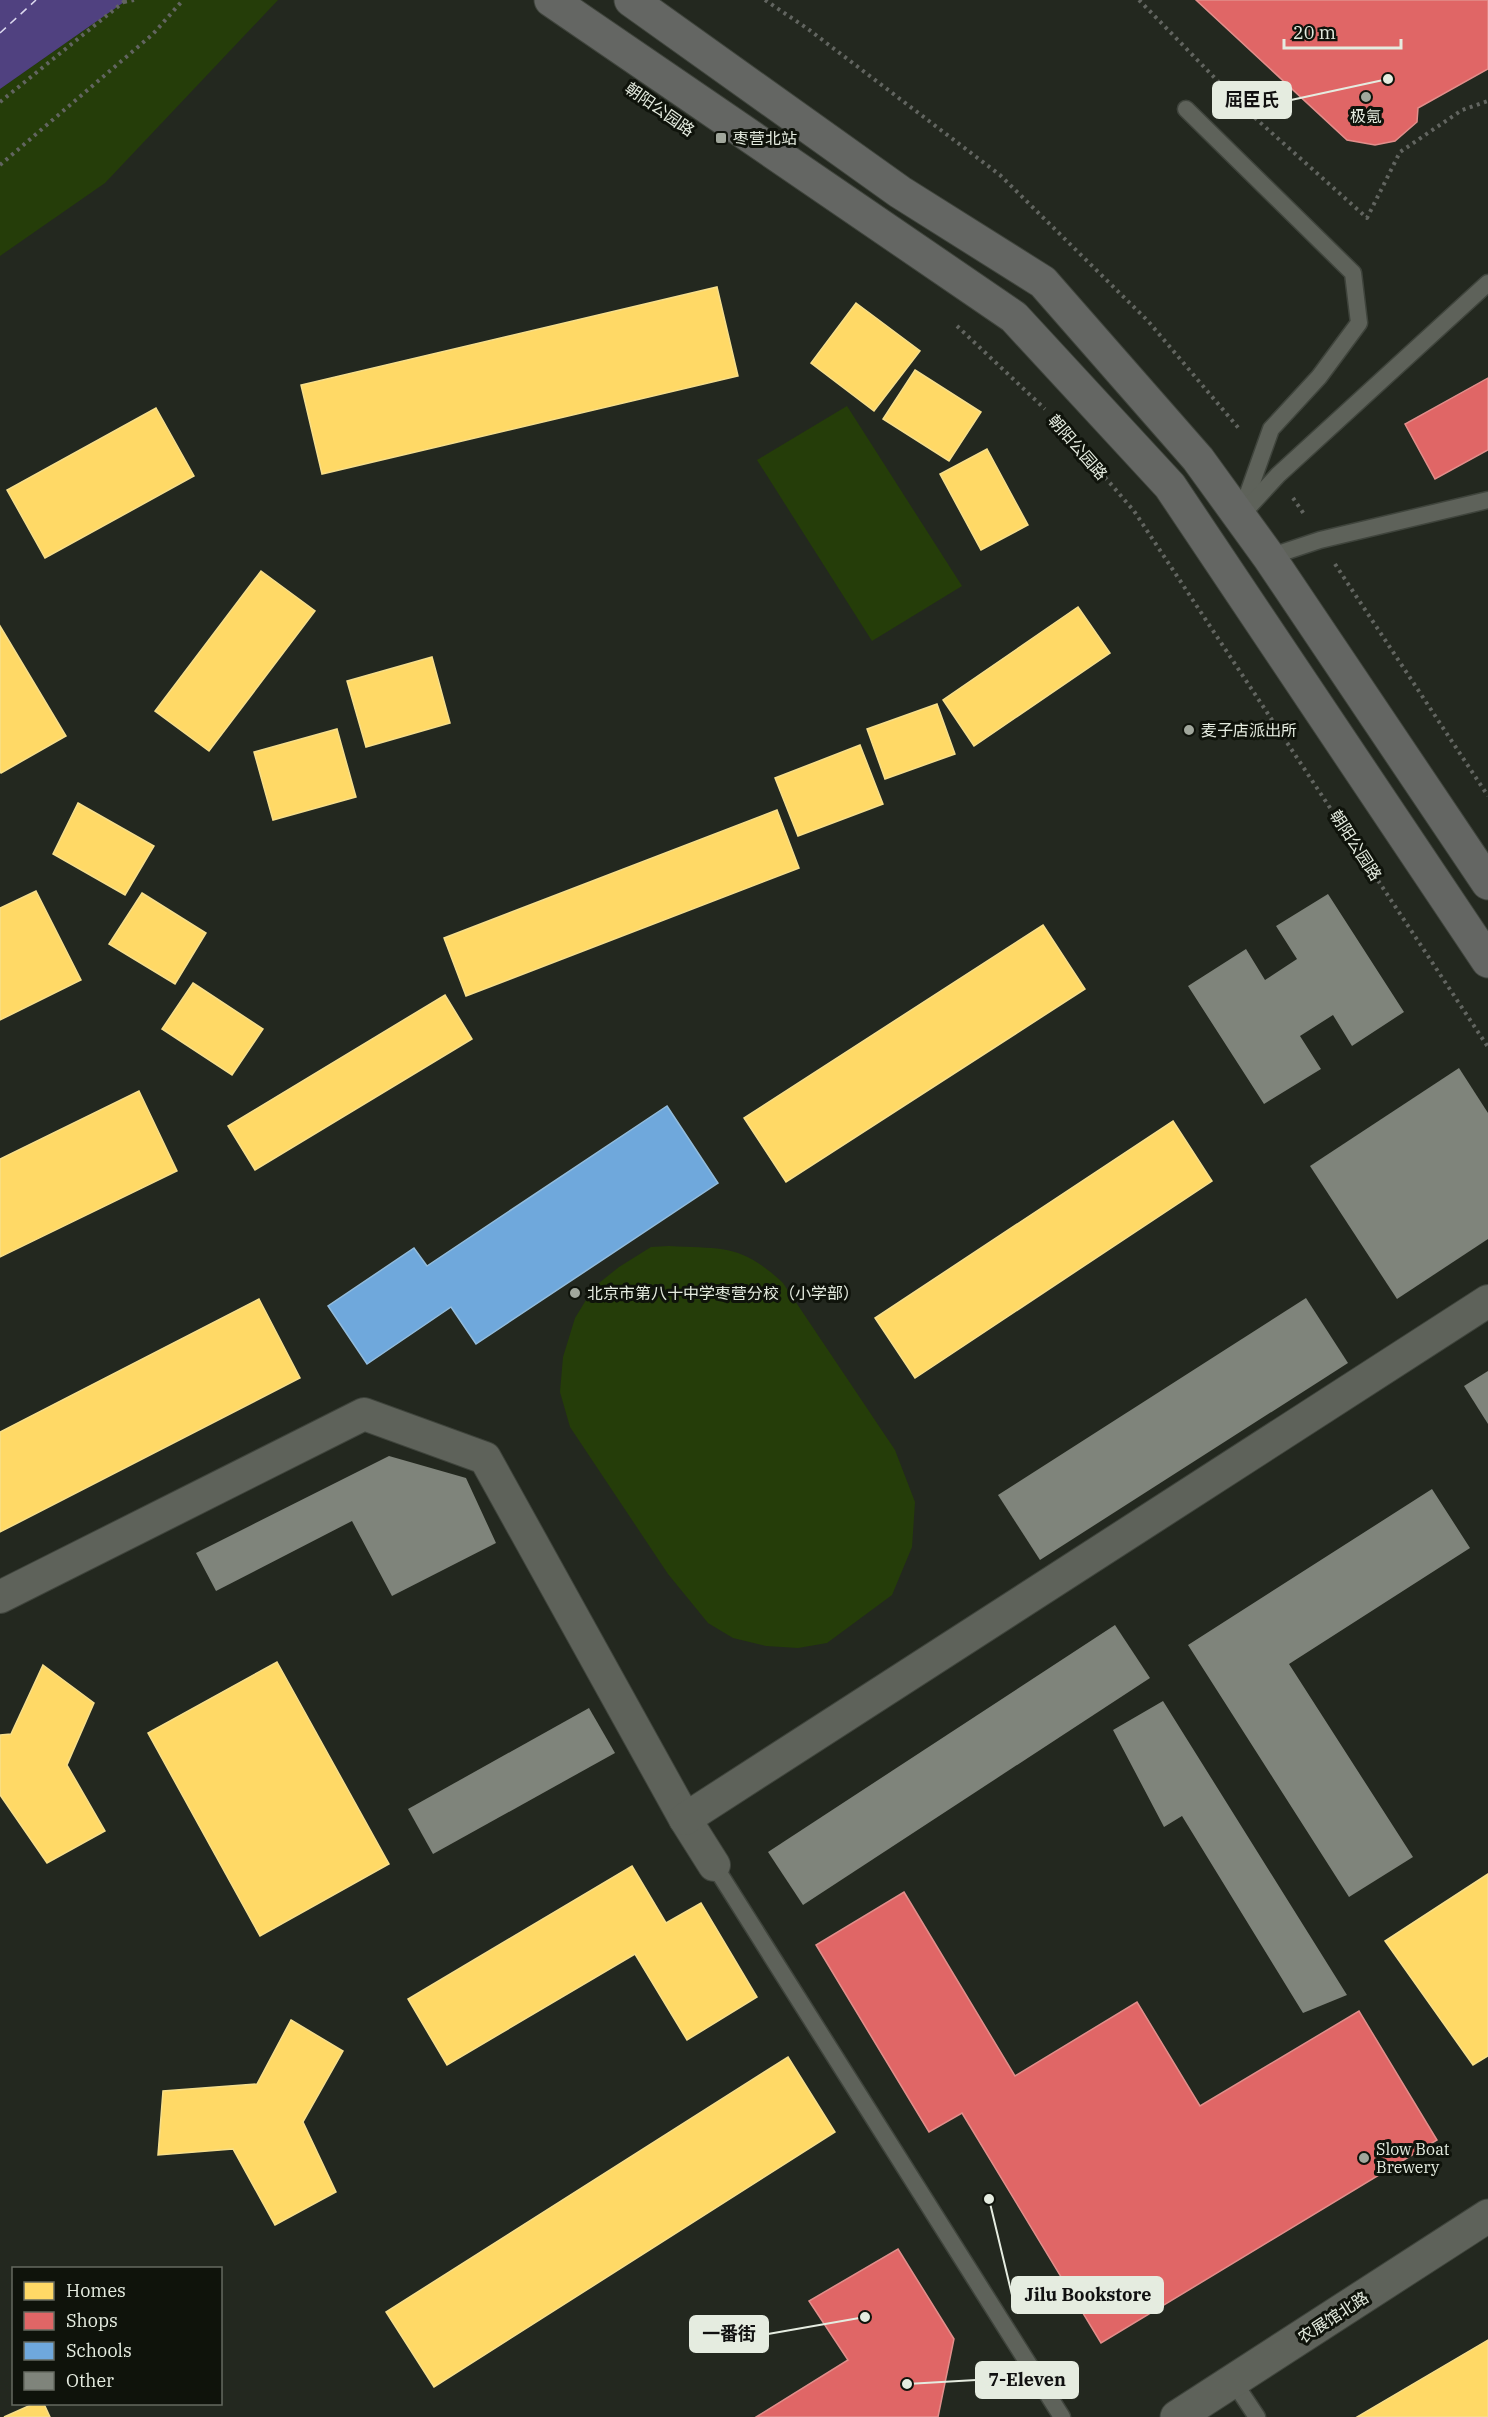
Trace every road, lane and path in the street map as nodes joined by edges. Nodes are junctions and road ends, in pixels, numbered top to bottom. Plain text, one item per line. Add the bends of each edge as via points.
1 (134, 0) edge
2 (183, 0) edge
3 (551, 0) edge
4 (631, 0) edge
5 (1139, 0) edge
6 (125, 1) edge
7 (1488, 100) edge
8 (0, 102) edge
9 (1186, 109) dead end
10 (0, 165) edge
11 (1488, 283) edge
12 (956, 325) dead end
13 (1051, 415) dead end
14 (1059, 424) dead end
15 (1488, 500) edge
16 (1240, 516) junction
17 (1269, 557) junction
18 (1488, 883) edge
19 (1488, 961) edge
20 (1488, 1047) edge
21 (1488, 1301) edge
22 (0, 1597) edge
23 (685, 1819) junction
24 (714, 1865) joint
25 (1488, 2216) edge
26 (1233, 2381) junction
27 (1062, 2417) edge
28 (1177, 2417) edge
29 (1257, 2417) edge

1 - 6 path
2 - 10 path via 153,34
3 - 19 main road, 朝阳公园路 via 1014,317 1170,486
4 - 16 main road via 900,192 1043,282 1198,459
5 - 7 path via 1245,109 1366,218 1400,152 1462,110
6 - 8 path
9 - 16 lane via 1353,273 1359,323 1319,378 1271,429
11 - 16 lane via 1278,475
12 - 13 path, 朝阳公园路
14 - 20 path, 朝阳公园路 via 1134,511
15 - 17 lane via 1320,540
16 - 17 main road
17 - 18 main road
21 - 23 street
22 - 23 street via 364,1414 485,1458
23 - 24 street
24 - 27 lane
25 - 26 street, 农展馆北路
26 - 28 street, 农展馆北路
26 - 29 lane

